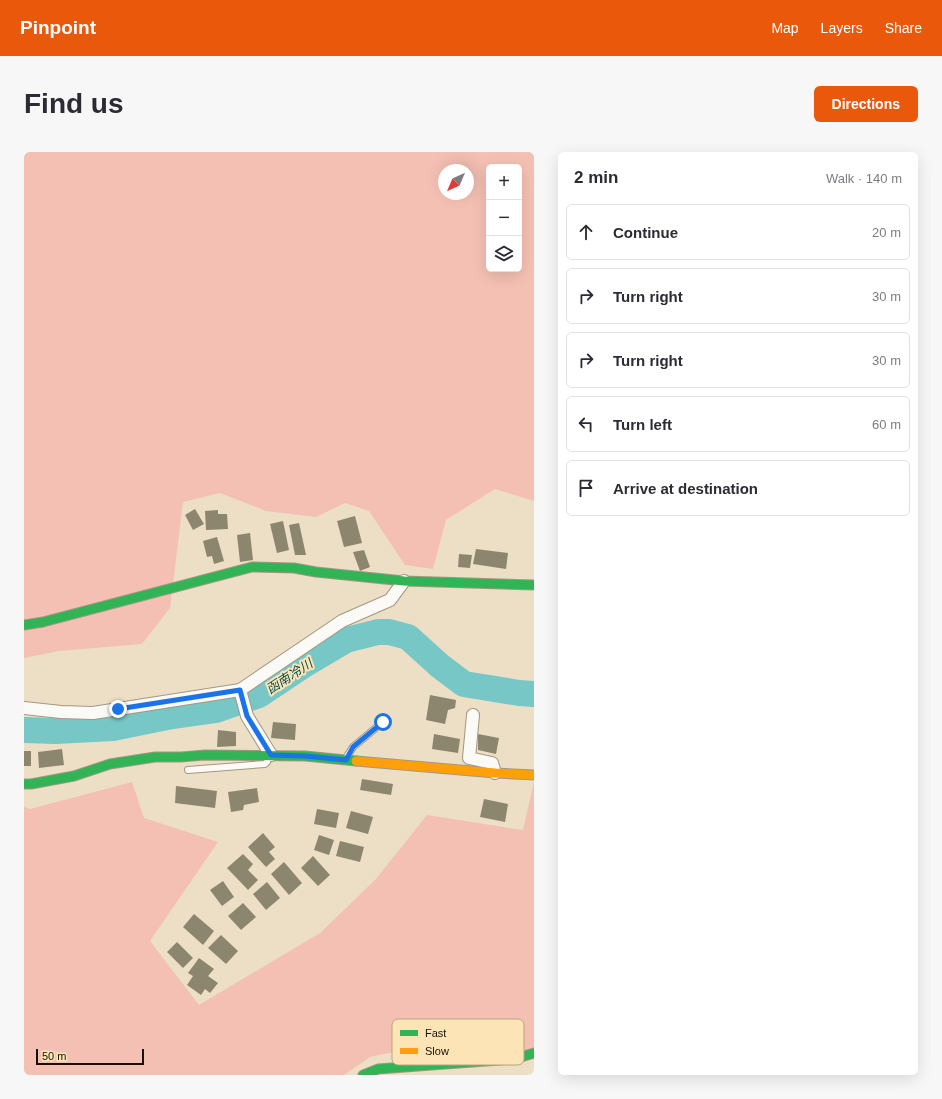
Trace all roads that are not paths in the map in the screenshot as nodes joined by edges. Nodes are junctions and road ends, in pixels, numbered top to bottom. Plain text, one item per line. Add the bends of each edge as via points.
1 (404, 581) junction
2 (534, 586) edge
3 (24, 624) edge
4 (240, 690) junction
5 (24, 708) edge
6 (473, 715) dead end
7 (383, 722) dead end
8 (271, 755) junction
9 (346, 760) junction
10 (188, 770) dead end
11 (495, 773) junction
12 (534, 775) edge
13 (24, 784) edge
14 (534, 1054) edge
15 (524, 1056) edge
16 (432, 1065) edge
17 (363, 1075) edge

1 - 2 street
1 - 3 street via 294,568 252,567 43,622
1 - 4 street via 390,600 342,621
4 - 5 street via 93,713
4 - 8 street via 247,716
6 - 11 street via 469,758 492,763
7 - 9 lane via 353,747
8 - 9 street
8 - 10 lane via 265,764
8 - 13 street via 155,756 110,764 74,776
9 - 11 street
11 - 12 street
14 - 15 street
16 - 17 street via 378,1069

